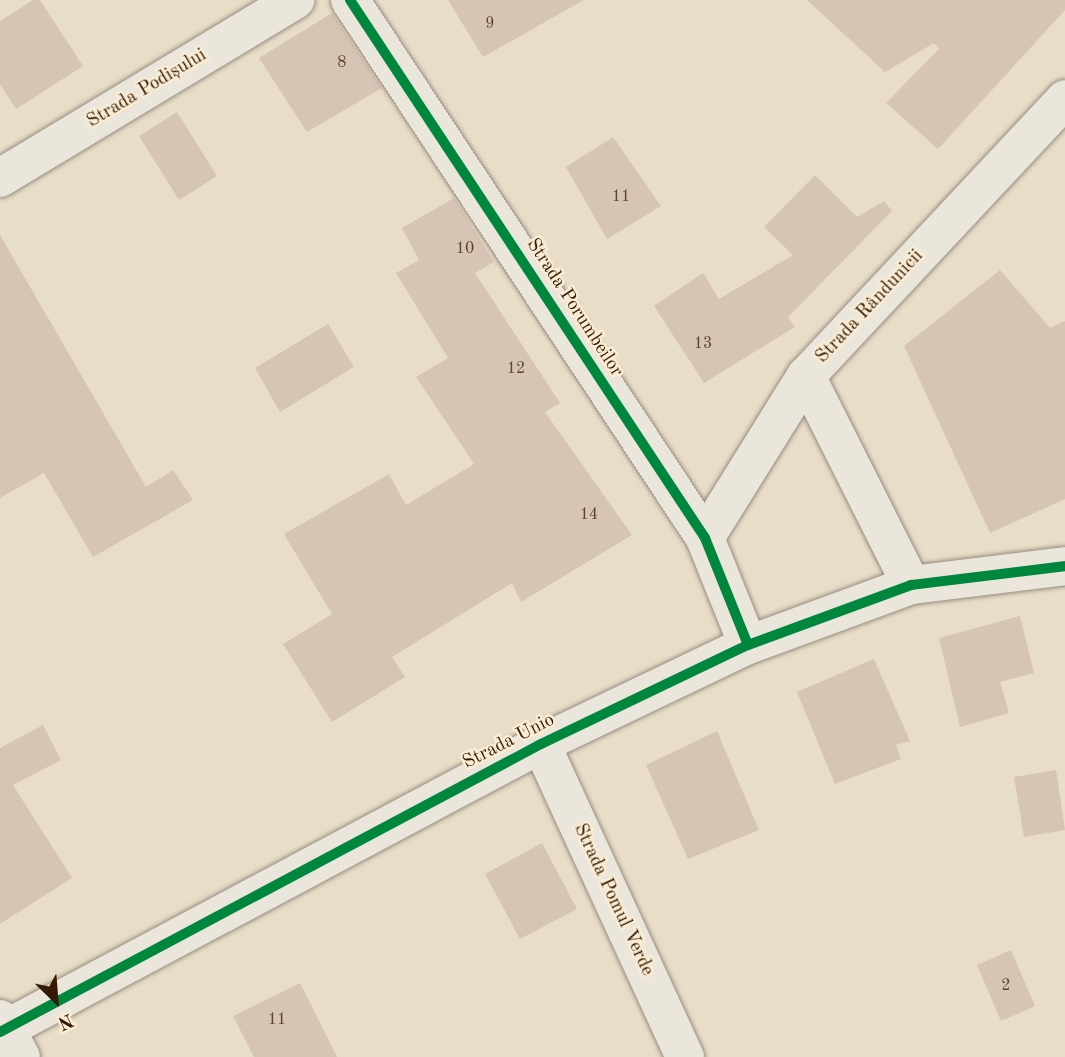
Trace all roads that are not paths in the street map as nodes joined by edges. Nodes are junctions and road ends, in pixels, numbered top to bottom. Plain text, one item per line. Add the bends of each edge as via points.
1 (295, 0) edge
2 (350, 0) edge
3 (1065, 99) edge
4 (0, 178) edge
5 (806, 376) junction
6 (705, 538) junction
7 (1065, 566) edge
8 (911, 585) junction
9 (748, 645) junction
10 (541, 744) junction
11 (6, 1035) edge
12 (685, 1057) edge

1 - 4 street, Strada Podișului
2 - 6 street, Strada Porumbeilor
3 - 5 street, Strada Rândunicii
5 - 6 street, Strada Rândunicii
5 - 8 street
6 - 9 street, Strada Porumbeilor
7 - 8 street, Strada Unio
8 - 9 street, Strada Unio
9 - 10 street, Strada Unio
10 - 11 street, Strada Unio
10 - 12 street, Strada Pomul Verde

